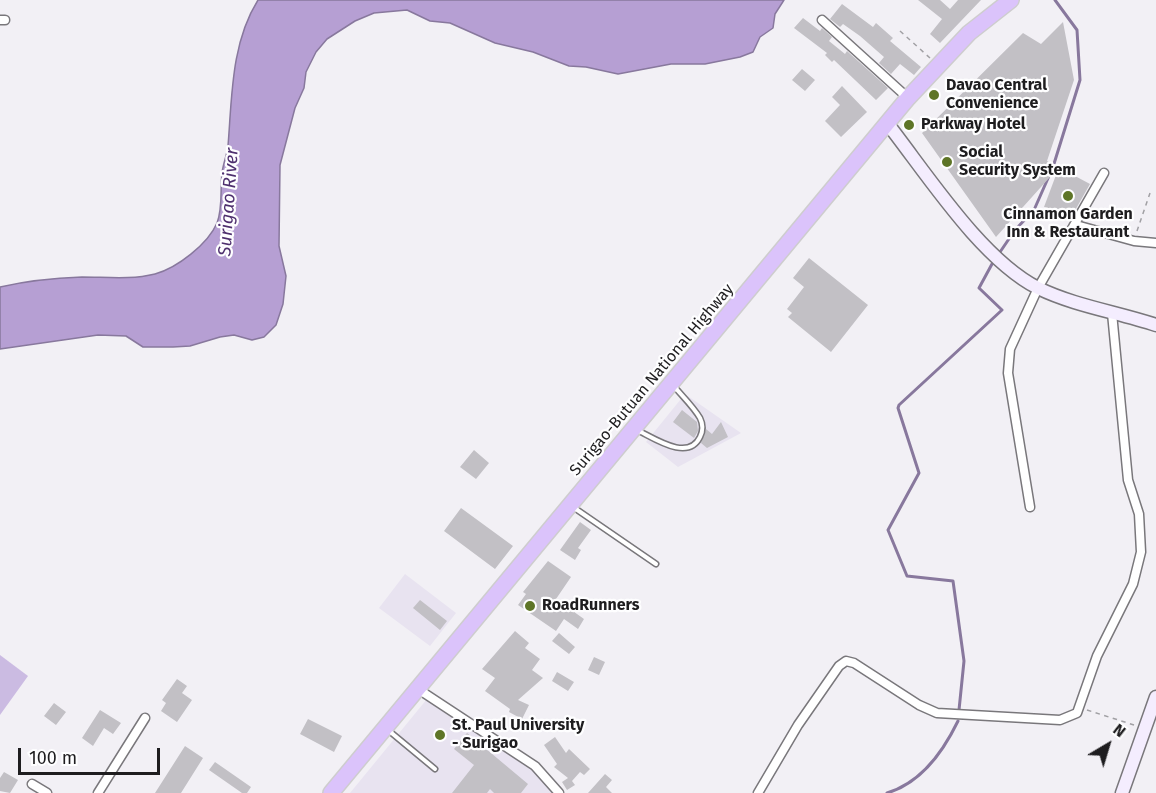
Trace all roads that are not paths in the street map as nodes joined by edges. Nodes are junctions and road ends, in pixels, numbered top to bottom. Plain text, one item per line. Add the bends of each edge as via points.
1 (1011, 0) edge
2 (822, 20) dead end
3 (908, 98) junction
4 (887, 123) junction
5 (1104, 173) dead end
6 (1076, 225) junction
7 (1156, 243) edge
8 (1038, 288) junction
9 (1112, 313) junction
10 (1156, 325) edge
11 (673, 384) junction
12 (635, 429) junction
13 (571, 506) junction
14 (1030, 507) dead end
15 (656, 564) dead end
16 (418, 689) junction
17 (1156, 697) edge
18 (145, 718) dead end
19 (385, 728) junction
20 (435, 769) dead end
21 (32, 784) dead end
22 (336, 791) edge
23 (47, 793) edge
24 (98, 793) edge
25 (559, 793) edge
26 (758, 793) edge
27 (1122, 793) edge

1 - 3 highway, Surigao-Butuan National Highway via 969,33
2 - 3 street
3 - 4 highway, Surigao-Butuan National Highway
4 - 8 street via 989,251
4 - 11 highway, Surigao-Butuan National Highway
5 - 6 street
6 - 7 street
6 - 8 street
8 - 9 street
8 - 14 street via 1008,360
9 - 10 street
9 - 26 street via 1128,480 1139,514 1141,545 1138,568 1097,656 1080,708 1073,717 1060,720 937,713 854,663 846,662 839,666 798,725
11 - 12 highway, Surigao-Butuan National Highway
11 - 12 lane via 700,419 702,432 698,441 678,448
12 - 13 highway, Surigao-Butuan National Highway
13 - 15 lane
13 - 16 highway, Surigao-Butuan National Highway
16 - 19 highway, Surigao-Butuan National Highway
16 - 25 street via 535,766
17 - 27 street
18 - 24 street
19 - 20 lane
19 - 22 highway, Surigao-Butuan National Highway
21 - 23 street

